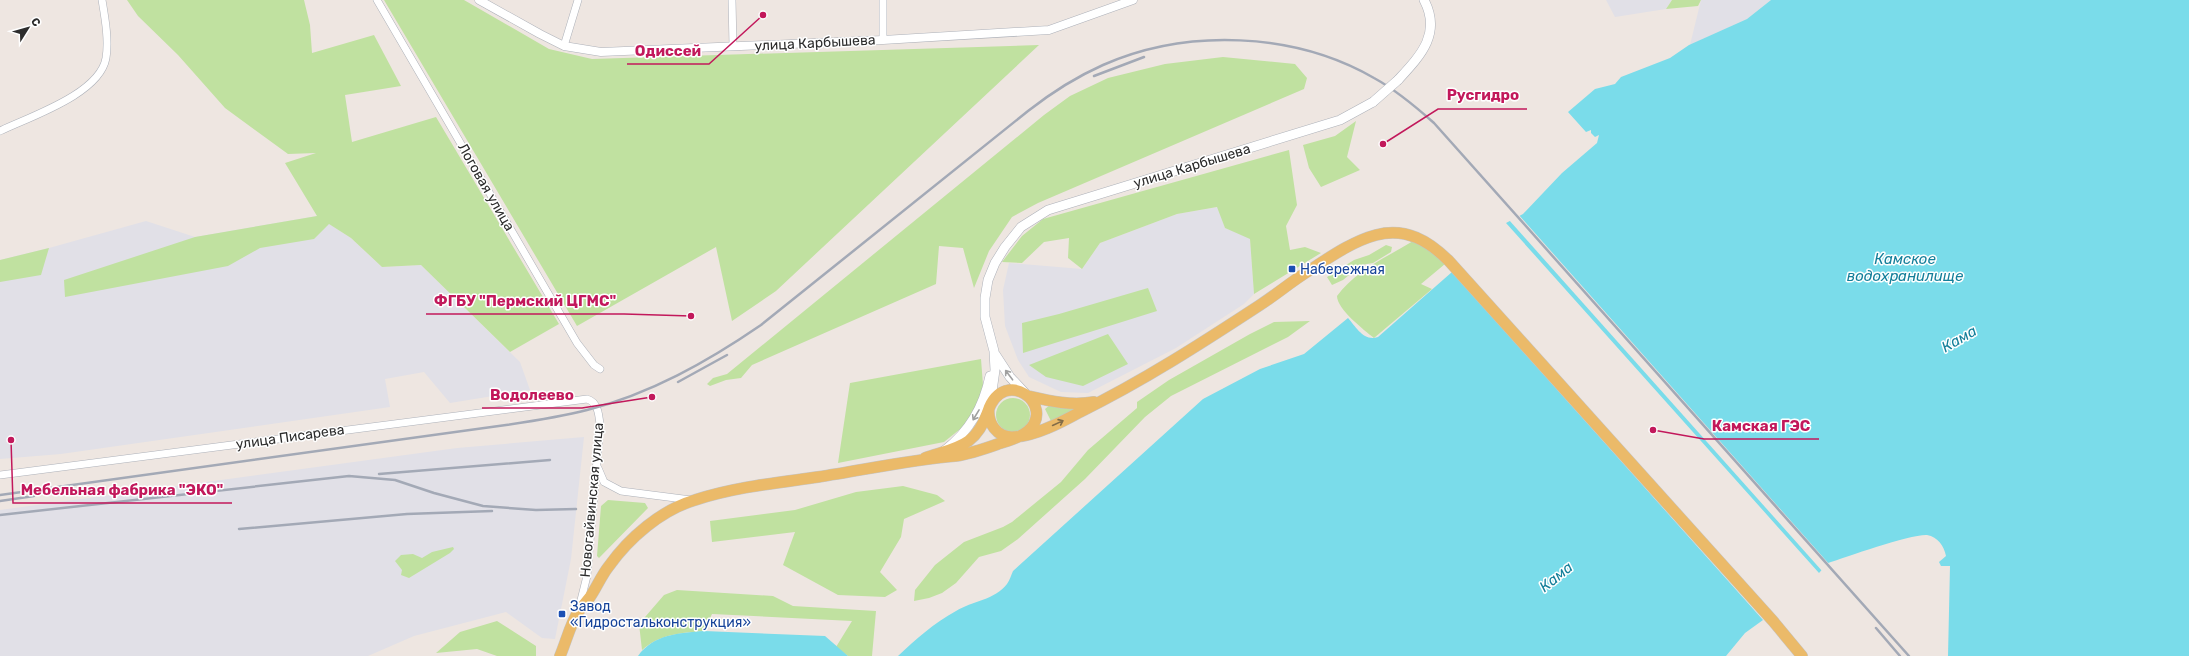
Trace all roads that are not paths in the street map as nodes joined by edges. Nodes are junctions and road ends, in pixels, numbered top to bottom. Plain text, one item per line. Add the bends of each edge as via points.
1 (102, 0) edge
2 (376, 0) edge
3 (479, 0) edge
4 (578, 0) edge
5 (732, 0) edge
6 (883, 0) edge
7 (1133, 0) edge
8 (1424, 0) edge
9 (883, 40) junction
10 (564, 46) junction
11 (733, 46) junction
12 (0, 131) edge
13 (994, 351) junction
14 (600, 369) dead end
15 (1028, 396) junction
16 (581, 399) joint
17 (1105, 400) junction
18 (989, 408) junction
19 (1021, 436) junction
20 (925, 458) junction
21 (597, 466) junction
22 (0, 475) edge
23 (694, 500) junction
24 (578, 612) junction
25 (560, 656) edge
26 (1802, 656) edge

1 - 12 street via 107,46 101,72 69,98
2 - 14 street, Логовая улица via 577,343
3 - 10 street, улица Карбышева
4 - 10 street
5 - 11 street
6 - 9 street
7 - 9 street, улица Карбышева via 1049,30
8 - 13 main road, улица Карбышева, bridge via 1430,14 1430,34 1420,54 1398,80 1372,102 1329,124 1048,210 1021,227 1004,247 986,288 985,317
9 - 11 street, улица Карбышева
10 - 11 street, улица Карбышева via 601,52
15 -> 13 main road, улица Карбышева via 1010,377
13 - 18 main road, улица Карбышева via 995,379
13 -> 20 main road via 989,381 976,415 945,450
15 - 17 main road via 1073,404
15 - 18 main road via 1015,390 1005,391 993,400
15 - 19 main road via 1035,407 1036,415 1032,428
16 - 21 street, Новогайвинская улица via 592,400 598,412 600,425
16 - 22 street, улица Писарева
19 -> 17 main road via 1053,426
17 - 26 main road via 1169,362 1321,263 1365,239 1377,235 1402,233 1425,240 1438,249 1456,268
18 - 19 main road via 990,421 997,432 1009,437
18 - 20 main road via 983,426 972,439
19 - 20 main road via 974,452
20 - 23 main road via 742,488
21 - 23 street via 604,482 621,491
21 - 24 street, Новогайвинская улица via 587,576
23 - 24 main road via 657,519 627,544
24 - 25 main road

